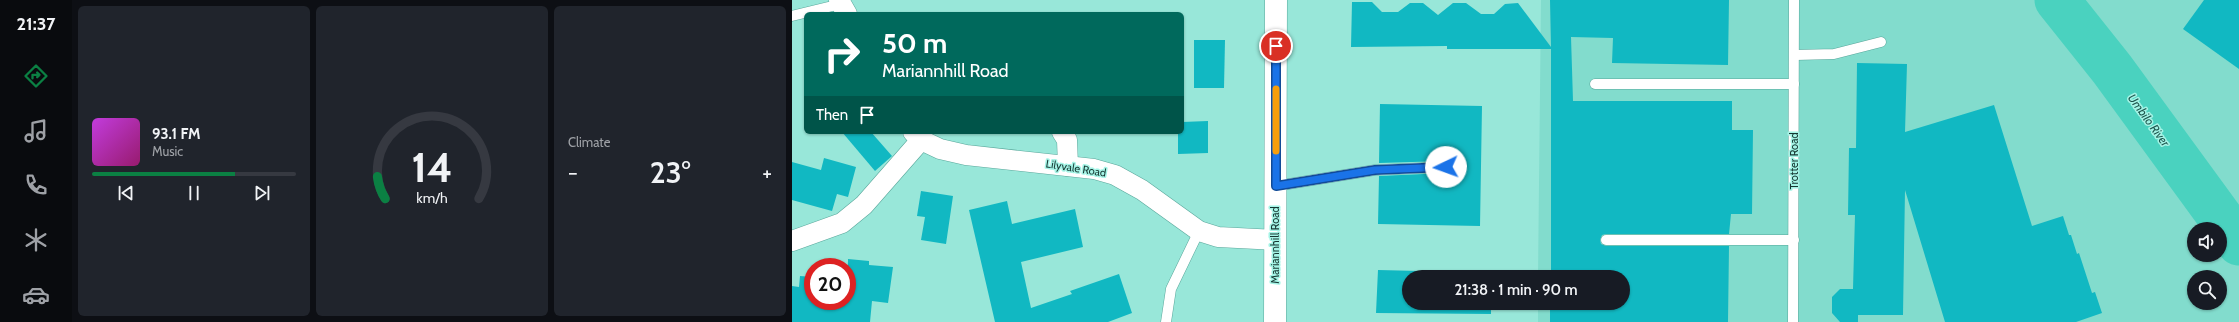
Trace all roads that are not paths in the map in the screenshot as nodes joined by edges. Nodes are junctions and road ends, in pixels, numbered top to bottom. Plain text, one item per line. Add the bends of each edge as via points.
1 (1276, 0) edge
2 (1794, 0) edge
3 (842, 6) edge
4 (812, 12) edge
5 (804, 14) edge
6 (792, 16) edge
7 (1881, 42) dead end
8 (1795, 55) junction
9 (1595, 84) dead end
10 (1794, 84) junction
11 (1063, 134) edge
12 (917, 136) edge
13 (1068, 166) junction
14 (1446, 167) dead end
15 (1276, 186) junction
16 (1199, 231) junction
17 (1275, 240) junction
18 (1606, 240) dead end
19 (1794, 240) junction
20 (792, 241) edge
21 (1166, 322) edge
22 (1275, 322) edge
23 (1793, 322) edge

1 - 15 street, Mariannhill Road
2 - 8 lane, Trotter Road
3 - 4 lane
5 - 6 lane
7 - 8 lane via 1834,54
8 - 10 lane, Trotter Road
9 - 10 lane
10 - 19 lane, Trotter Road
11 - 13 street via 1067,140
12 - 13 street, Lilyvale Road via 940,149 966,155
12 - 20 street via 864,205 842,223
13 - 16 street, Lilyvale Road via 1115,175 1142,190
14 - 15 lane via 1375,170
15 - 17 street, Mariannhill Road
16 - 17 street, Lilyvale Road via 1218,237
16 - 21 lane via 1171,289
17 - 22 street, Mariannhill Road
18 - 19 lane
19 - 23 lane, Trotter Road

